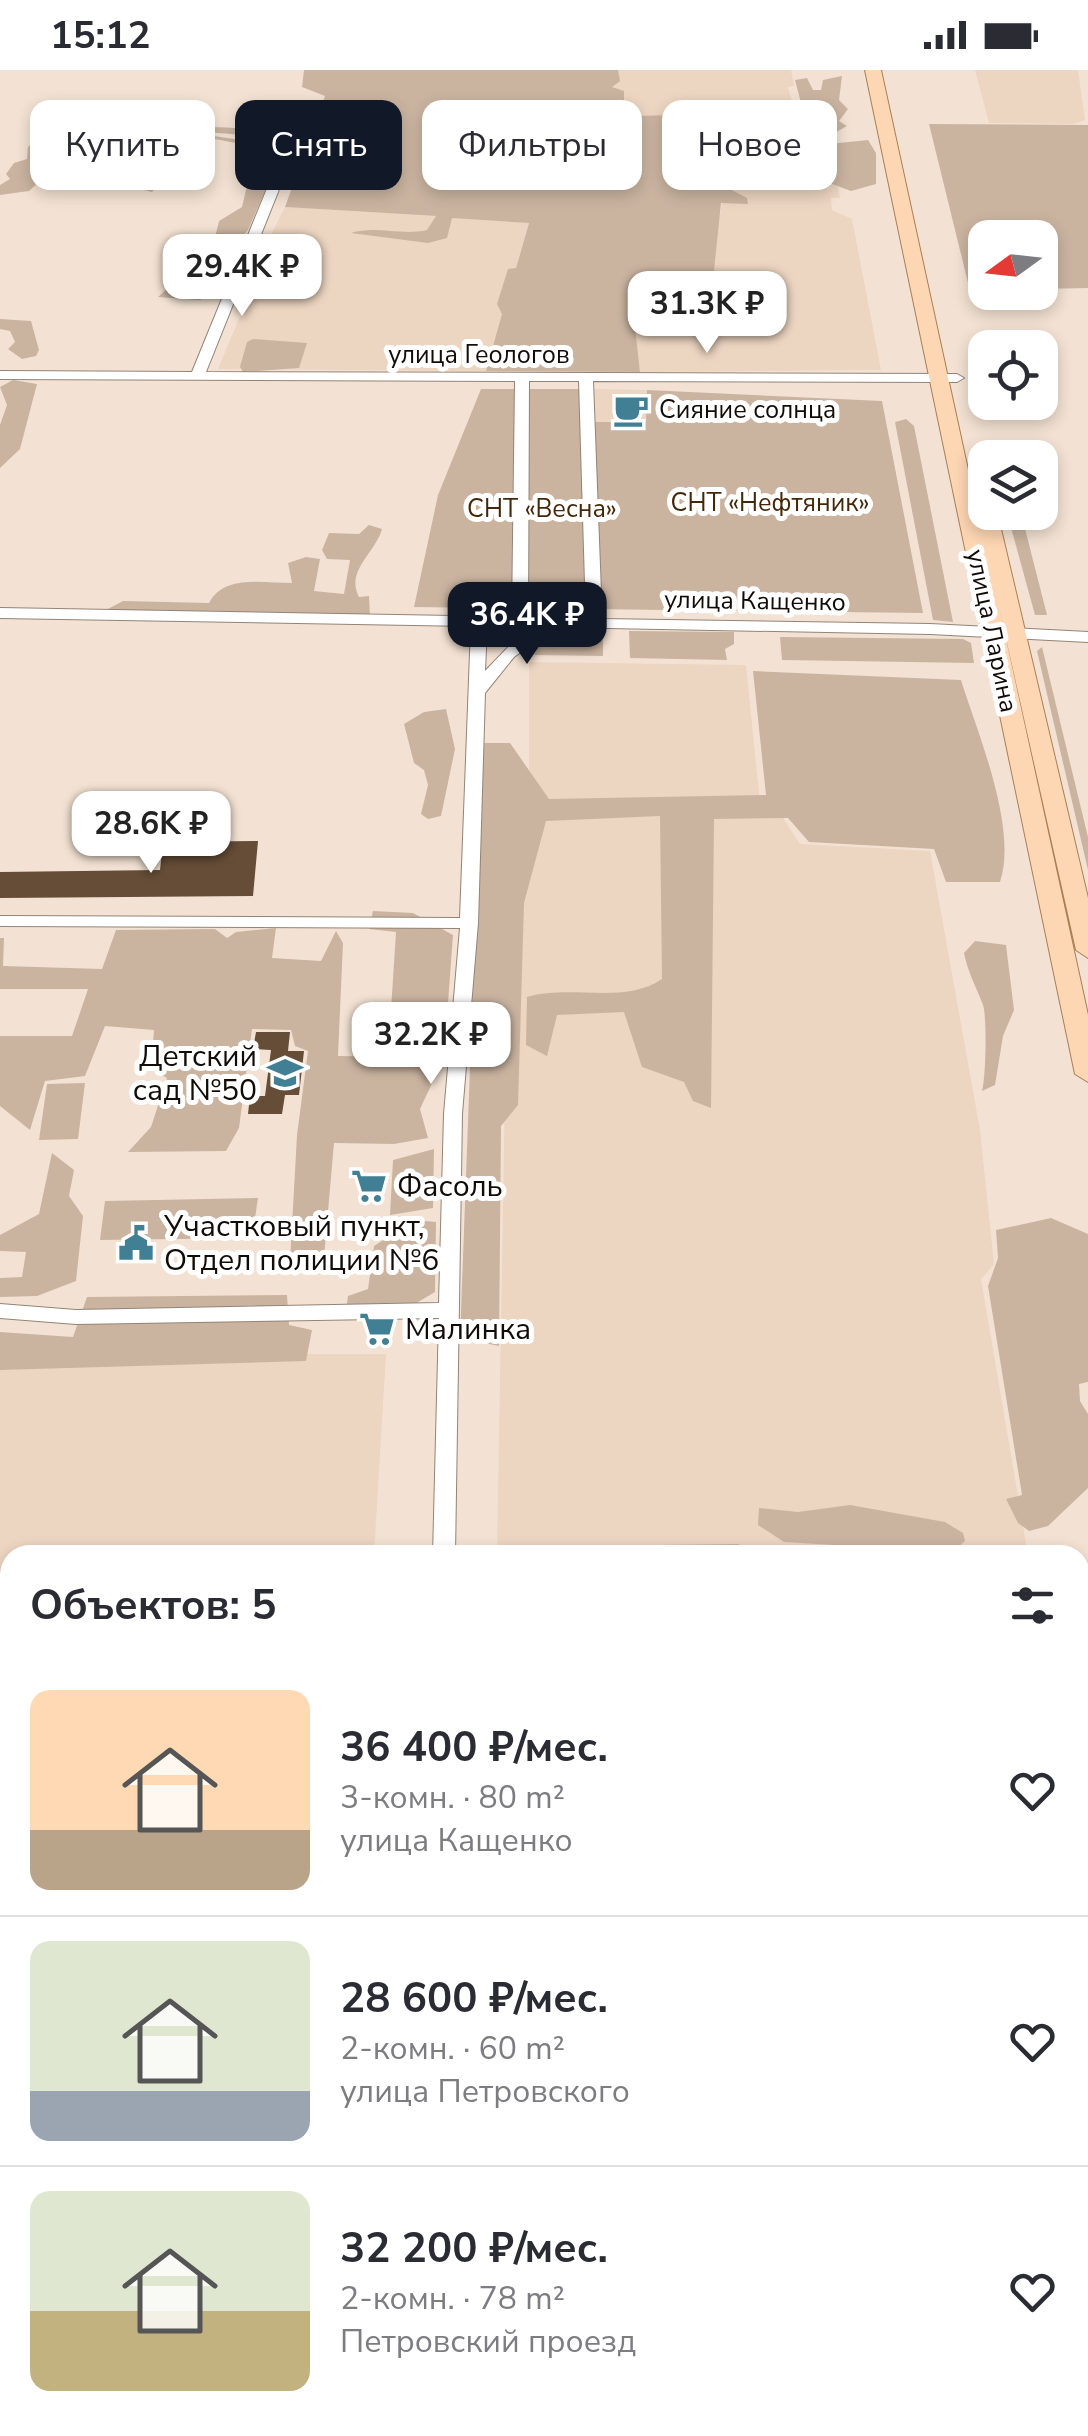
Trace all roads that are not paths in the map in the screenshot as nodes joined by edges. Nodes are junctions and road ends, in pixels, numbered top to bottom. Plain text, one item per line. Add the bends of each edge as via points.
1 (873, 70) edge
2 (890, 70) edge
3 (273, 190) edge
4 (0, 375) edge
5 (197, 376) junction
6 (522, 377) junction
7 (586, 378) junction
8 (948, 378) junction
9 (968, 446) edge
10 (989, 530) edge
11 (0, 613) edge
12 (480, 622) junction
13 (520, 622) junction
14 (562, 623) junction
15 (594, 624) junction
16 (1002, 632) junction
17 (1088, 637) edge
18 (478, 691) junction
19 (0, 920) edge
20 (469, 922) junction
21 (1088, 950) edge
22 (1088, 1074) edge
23 (451, 1310) junction
24 (0, 1312) edge
25 (444, 1545) edge

1 - 8 main road, улица Ларина
2 - 8 main road, улица Ларина
3 - 5 street
4 - 5 street, улица Геологов
5 - 6 street, улица Геологов
6 - 7 street, улица Геологов
6 - 13 street
7 - 8 street, улица Геологов
7 - 15 street
8 - 9 main road, улица Ларина
8 - 16 main road, улица Ларина
10 - 16 main road, улица Ларина
11 - 12 street, улица Кащенко
12 - 13 street, улица Кащенко
12 - 18 street
13 - 14 street, улица Кащенко
14 - 15 street, улица Кащенко
14 - 18 street via 529,636 504,656
15 - 16 street, улица Кащенко
16 - 17 street, улица Кащенко
16 - 21 main road, улица Ларина
16 - 22 main road, улица Ларина
18 - 20 street
19 - 20 street
20 - 23 street via 453,1114
23 - 24 street via 76,1317
23 - 25 street

